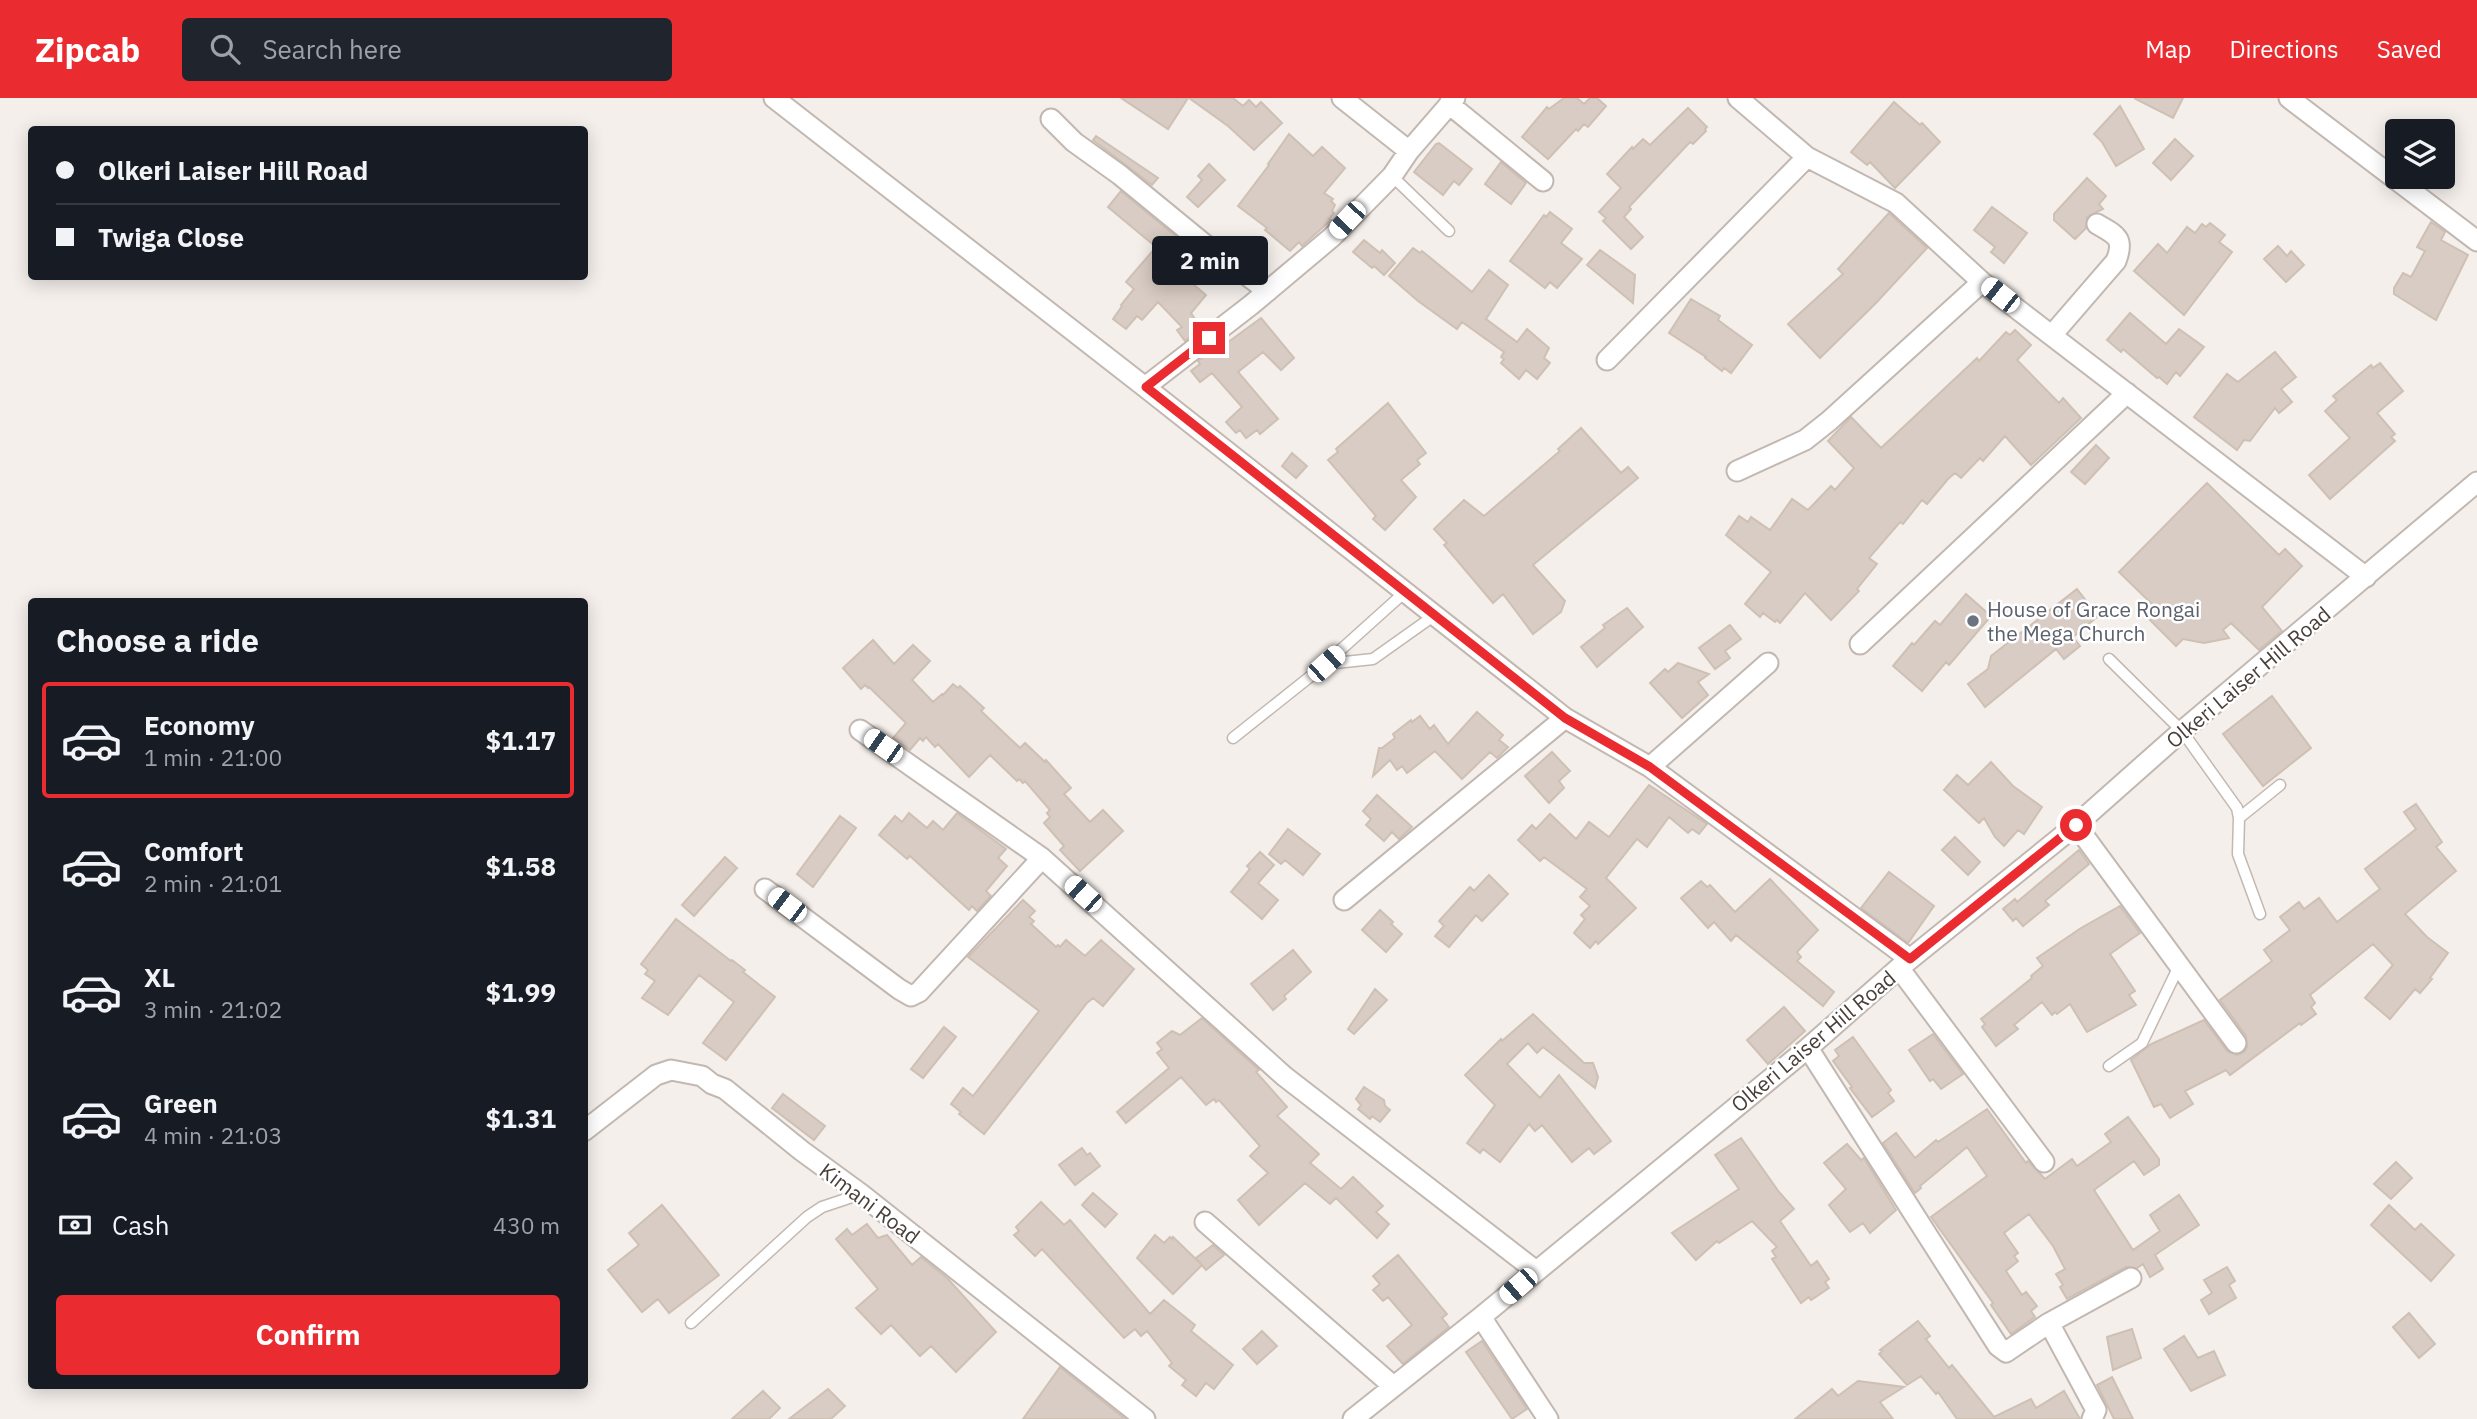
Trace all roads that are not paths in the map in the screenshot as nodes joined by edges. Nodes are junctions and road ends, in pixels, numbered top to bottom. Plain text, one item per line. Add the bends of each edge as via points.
1 (774, 98) edge
2 (1342, 98) edge
3 (1738, 98) edge
4 (2288, 98) edge
5 (1452, 101) edge
6 (1051, 119) dead end
7 (1409, 151) junction
8 (1807, 156) junction
9 (1392, 176) junction
10 (1543, 181) dead end
11 (2097, 224) dead end
12 (1448, 230) dead end
13 (2477, 242) edge
14 (1982, 282) junction
15 (1268, 291) junction
16 (2052, 335) junction
17 (1607, 360) dead end
18 (1146, 387) junction
19 (2127, 393) junction
20 (1737, 471) dead end
21 (2477, 482) edge
22 (2366, 578) junction
23 (1405, 592) junction
24 (1435, 615) junction
25 (1860, 644) dead end
26 (2109, 659) dead end
27 (1768, 663) dead end
28 (1326, 664) junction
29 (1565, 718) junction
30 (860, 730) dead end
31 (2182, 731) junction
32 (1233, 738) dead end
33 (1650, 767) junction
34 (2280, 785) dead end
35 (2239, 818) junction
36 (2076, 825) junction
37 (1042, 858) junction
38 (765, 889) dead end
39 (1344, 900) dead end
40 (2260, 914) dead end
41 (1904, 964) junction
42 (2179, 965) junction
43 (2236, 1043) dead end
44 (1808, 1048) junction
45 (2109, 1066) dead end
46 (588, 1128) edge
47 (2043, 1162) dead end
48 (861, 1194) junction
49 (1205, 1222) dead end
50 (1536, 1271) junction
51 (2131, 1278) dead end
52 (1481, 1317) junction
53 (691, 1323) dead end
54 (2049, 1323) junction
55 (1394, 1386) junction
56 (1145, 1419) edge
57 (1353, 1419) edge
58 (1548, 1419) edge
59 (2092, 1419) edge

1 - 18 street
2 - 7 street
3 - 8 street
4 - 13 street
5 - 7 street
5 - 10 street
6 - 15 street via 1074,142
7 - 9 street
8 - 14 street via 1896,203
8 - 17 street
9 - 12 lane
9 - 15 street via 1332,237
11 - 16 street via 2119,241 2116,261
14 - 16 street
14 - 20 street via 1805,440
15 - 18 street
16 - 19 street
18 - 23 street
19 - 22 street
19 - 25 street
21 - 22 street, Olkeri Laiser Hill Road
22 - 31 street, Olkeri Laiser Hill Road
23 - 24 street
23 - 28 lane
24 - 28 lane via 1373,659
24 - 29 street
26 - 31 lane
27 - 33 street
28 - 32 lane
29 - 33 street
29 - 39 street
30 - 37 street
31 - 35 lane via 2231,799
31 - 36 street, Olkeri Laiser Hill Road
33 - 41 street
34 - 35 lane
35 - 40 lane via 2238,853
36 - 41 street, Olkeri Laiser Hill Road
36 - 42 street
37 - 38 street via 911,996
37 - 50 street via 1284,1076
41 - 44 street, Olkeri Laiser Hill Road
41 - 47 street
42 - 43 street
42 - 45 lane via 2142,1043
44 - 50 street, Olkeri Laiser Hill Road
44 - 54 street via 1998,1346 2006,1352
46 - 48 street, Kimani Road via 656,1075 671,1070 689,1072 725,1089
48 - 53 lane via 807,1217
48 - 56 street, Kimani Road
49 - 55 street
50 - 52 street, Olkeri Laiser Hill Road
51 - 54 street
52 - 55 street, Olkeri Laiser Hill Road
52 - 58 street
54 - 59 street via 2096,1410
55 - 57 street, Olkeri Laiser Hill Road

